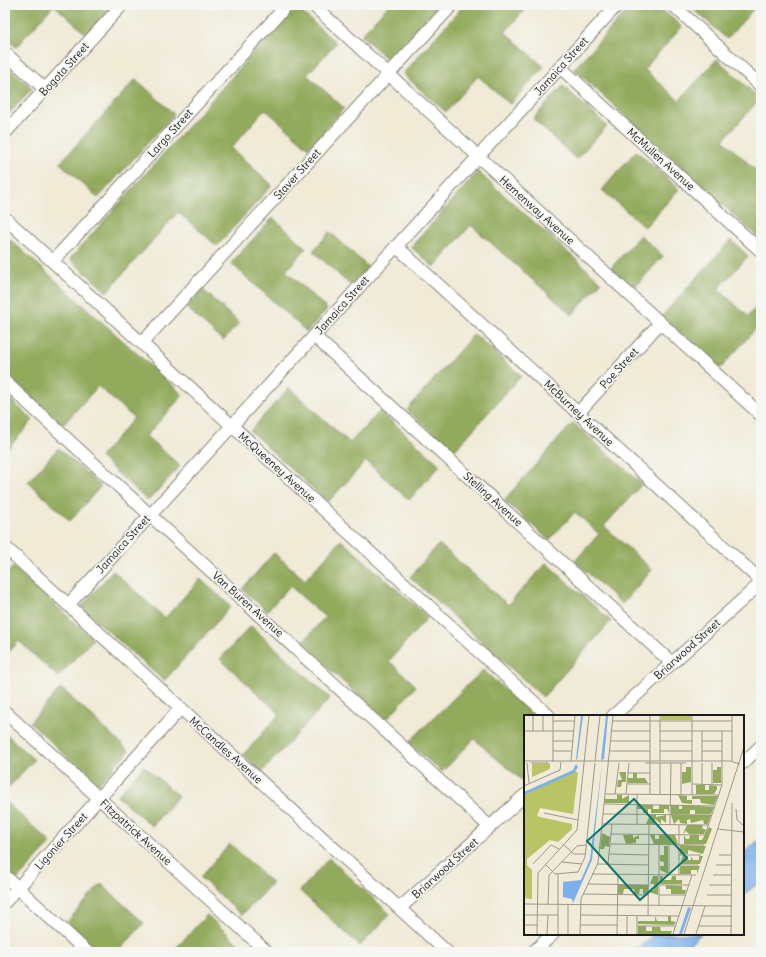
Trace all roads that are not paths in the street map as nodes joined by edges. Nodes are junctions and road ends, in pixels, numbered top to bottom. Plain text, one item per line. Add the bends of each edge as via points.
1 (122, 5) edge
2 (287, 5) edge
3 (313, 5) edge
4 (452, 5) edge
5 (617, 5) edge
6 (673, 5) edge
7 (5, 53) edge
8 (560, 67) junction
9 (388, 74) junction
10 (761, 86) edge
11 (45, 89) junction
12 (5, 133) edge
13 (478, 156) junction
14 (5, 218) edge
15 (396, 246) junction
16 (761, 251) edge
17 (52, 261) junction
18 (660, 323) junction
19 (314, 336) junction
20 (142, 343) junction
21 (5, 382) edge
22 (759, 410) edge
23 (578, 413) junction
24 (232, 425) junction
25 (150, 515) junction
26 (5, 547) edge
27 (761, 582) edge
28 (68, 604) junction
29 (672, 663) junction
30 (181, 708) junction
31 (5, 712) edge
32 (548, 715) edge
33 (614, 715) edge
34 (761, 746) edge
35 (744, 762) edge
36 (524, 796) edge
37 (99, 798) junction
38 (490, 826) junction
39 (5, 876) edge
40 (18, 888) junction
41 (5, 902) edge
42 (400, 908) junction
43 (552, 935) edge
44 (88, 952) edge
45 (267, 952) edge
46 (447, 952) edge
47 (533, 952) edge

1 - 11 street, Bogota Street
2 - 17 street, Largo Street
3 - 9 street, Hemenway Avenue
4 - 9 street, Staver Street
5 - 8 street, Jamaica Street
6 - 10 street
7 - 11 street
8 - 13 street, Jamaica Street
8 - 16 street, McMullen Avenue
9 - 13 street, Hemenway Avenue
9 - 20 street, Staver Street
11 - 12 street, Bogota Street
13 - 15 street, Jamaica Street
13 - 18 street, Hemenway Avenue
14 - 17 street, McQueeney Avenue
15 - 19 street, Jamaica Street
15 - 23 street, McBurney Avenue
17 - 20 street, McQueeney Avenue
18 - 22 street, Hemenway Avenue
18 - 23 street, Poe Street
19 - 24 street, Jamaica Street
19 - 29 street, Stelling Avenue
20 - 24 street, McQueeney Avenue
21 - 25 street, Van Buren Avenue
23 - 27 street, McBurney Avenue
24 - 25 street, Jamaica Street
24 - 32 street, McQueeney Avenue
25 - 28 street, Jamaica Street
25 - 38 street, Van Buren Avenue
26 - 28 street, McCandles Avenue
27 - 29 street, Briarwood Street
28 - 30 street, McCandles Avenue
29 - 33 street, Briarwood Street
30 - 37 street, Ligonier Street
30 - 42 street, McCandles Avenue
31 - 37 street, Fitzpatrick Avenue
34 - 35 street
36 - 38 street, Briarwood Street
37 - 40 street, Ligonier Street
37 - 45 street, Fitzpatrick Avenue
38 - 42 street, Briarwood Street
39 - 40 street
40 - 41 street, Ligonier Street
40 - 44 street
42 - 46 street, McCandles Avenue
43 - 47 street

